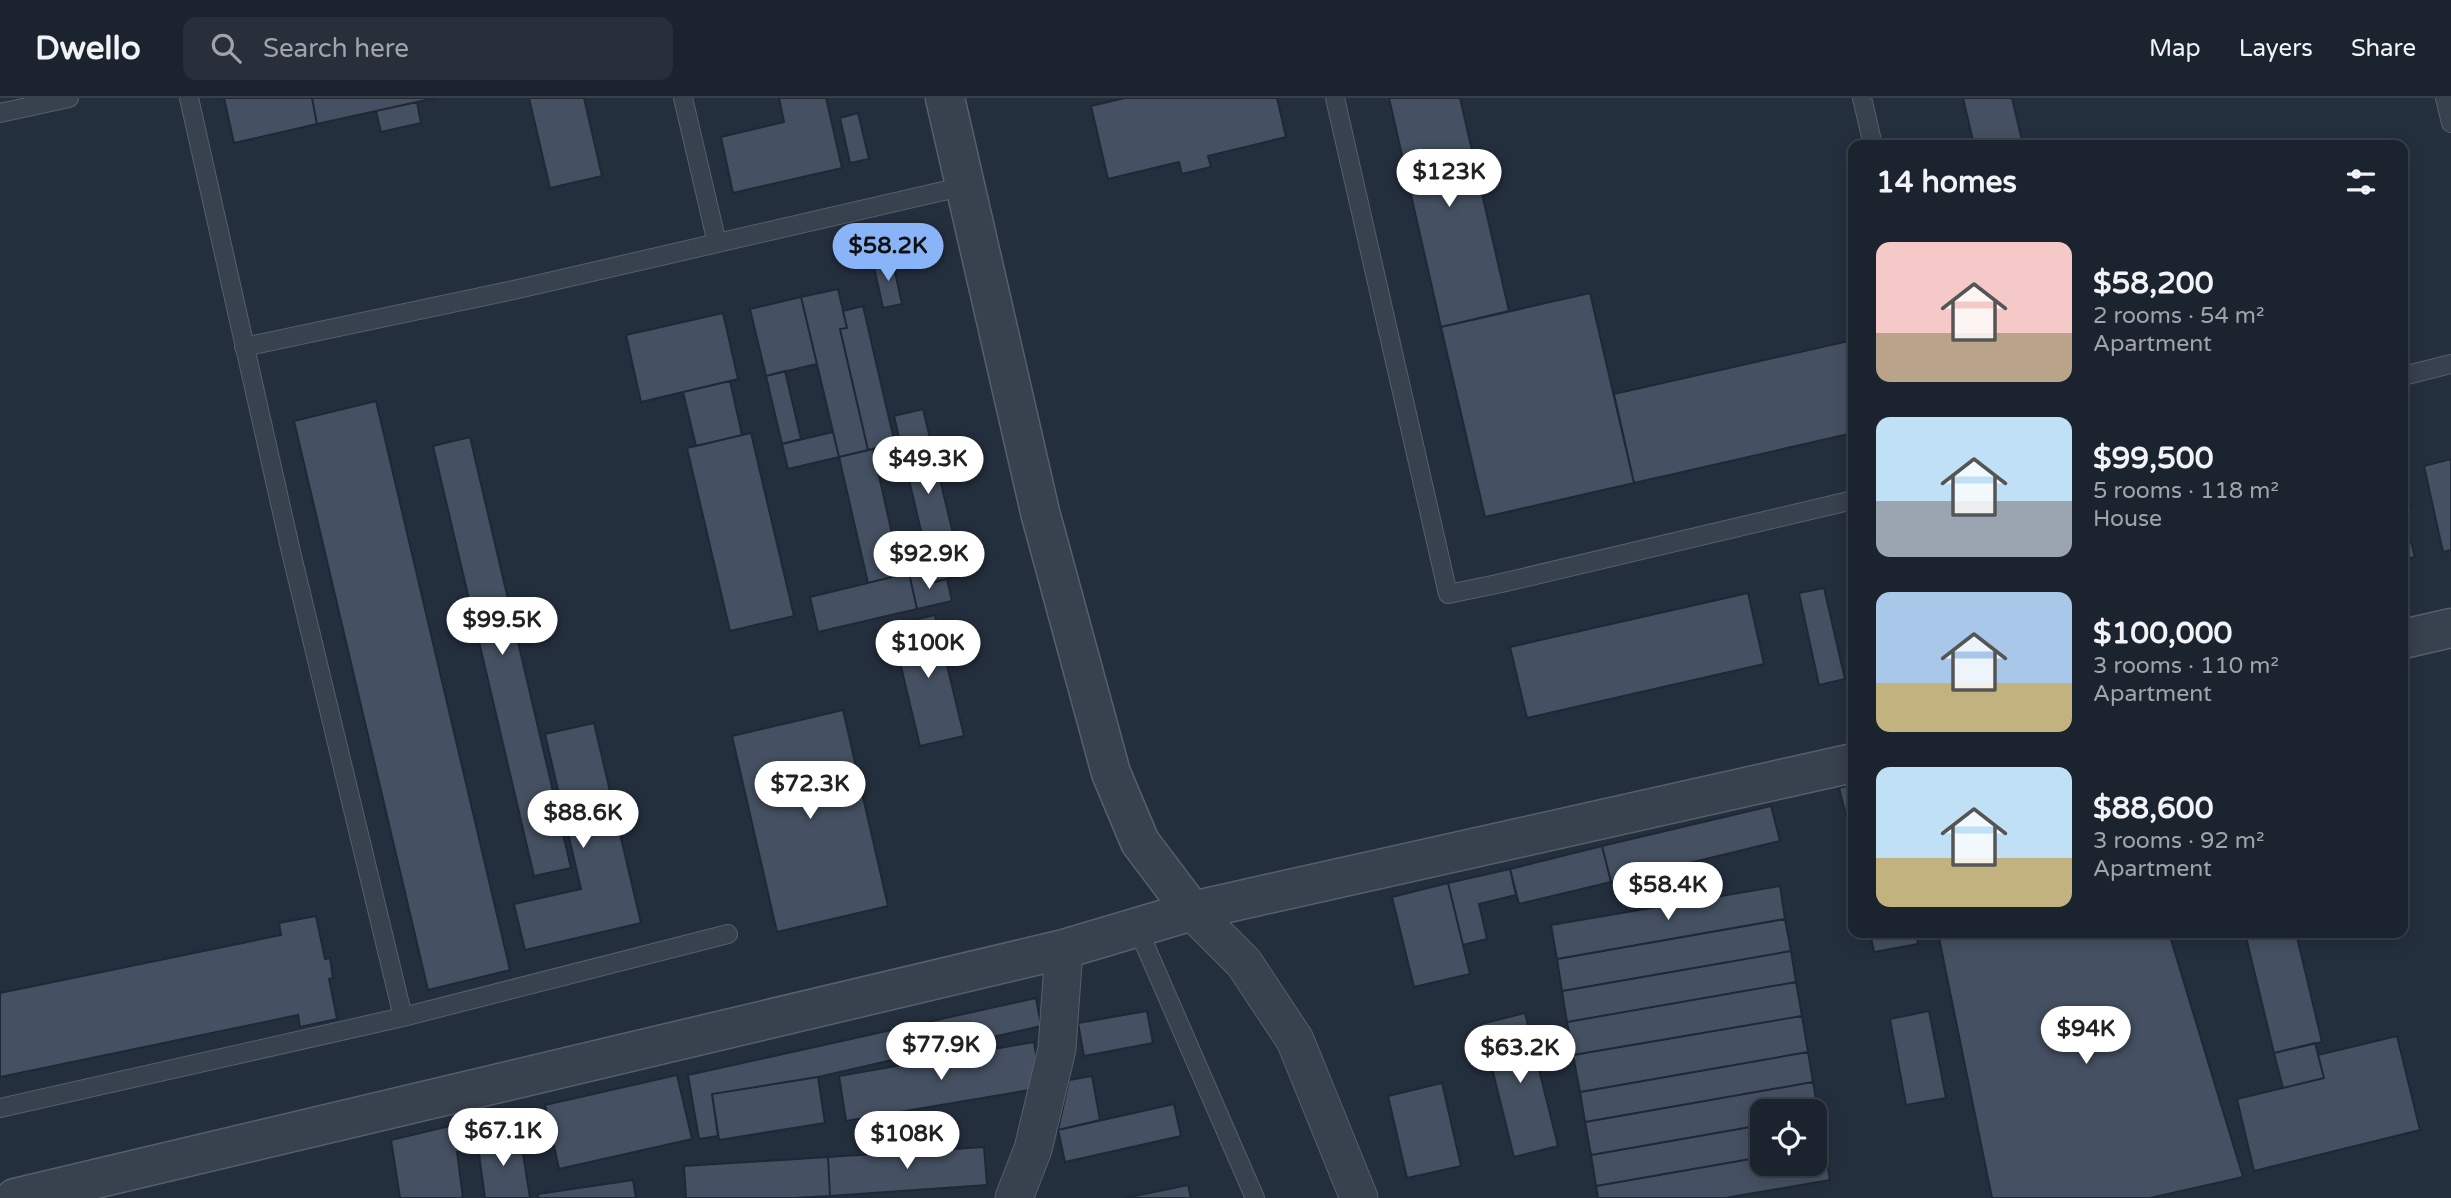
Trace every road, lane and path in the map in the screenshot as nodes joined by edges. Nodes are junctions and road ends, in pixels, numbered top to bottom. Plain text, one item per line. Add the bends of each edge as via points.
1 (69, 98) edge
2 (189, 98) edge
3 (683, 98) edge
4 (945, 98) edge
5 (1335, 98) edge
6 (1862, 98) edge
7 (2445, 98) edge
8 (0, 113) edge
9 (2451, 123) edge
10 (1872, 140) edge
11 (965, 186) junction
12 (717, 243) junction
13 (244, 347) junction
14 (2451, 364) edge
15 (2408, 375) edge
16 (1848, 501) edge
17 (2451, 628) edge
18 (2408, 638) edge
19 (1848, 763) edge
20 (1192, 911) junction
21 (1137, 927) junction
22 (728, 934) dead end
23 (1064, 948) junction
24 (403, 1017) junction
25 (0, 1108) edge
26 (15, 1198) edge
27 (1014, 1198) edge
28 (1255, 1198) edge
29 (1359, 1198) edge

1 - 8 lane
2 - 13 lane
3 - 12 lane
4 - 11 street
5 - 16 lane via 1448,594
6 - 10 lane
7 - 9 lane
11 - 12 lane
11 - 20 street via 1040,512 1111,773 1140,842
12 - 13 lane
13 - 24 lane
14 - 15 lane
17 - 18 street
19 - 20 street
20 - 21 street
20 - 29 street via 1244,963 1295,1040
21 - 23 street
21 - 28 lane
22 - 24 lane
23 - 26 street
23 - 27 street via 1057,1049 1033,1149
24 - 25 lane

